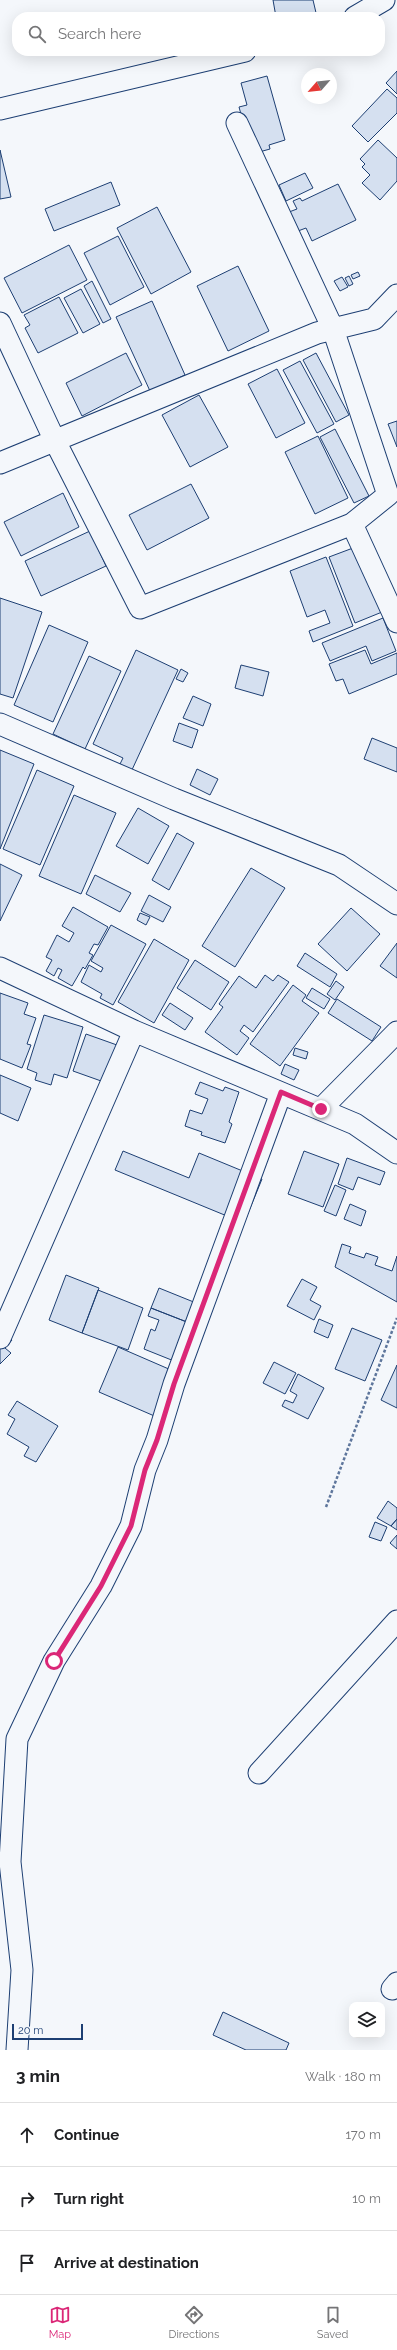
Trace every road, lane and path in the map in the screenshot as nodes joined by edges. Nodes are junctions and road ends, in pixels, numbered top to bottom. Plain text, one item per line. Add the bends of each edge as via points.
1 (384, 0) edge
2 (364, 12) edge
3 (224, 56) edge
4 (0, 109) edge
5 (237, 123) dead end
6 (397, 295) edge
7 (0, 323) edge
8 (333, 329) junction
9 (55, 441) junction
10 (0, 463) edge
11 (352, 524) junction
12 (397, 622) edge
13 (0, 724) edge
14 (397, 904) edge
15 (0, 968) edge
16 (134, 1031) junction
17 (397, 1032) edge
18 (281, 1092) junction
19 (321, 1109) junction
20 (397, 1153) edge
21 (397, 1318) edge
22 (0, 1338) edge
23 (326, 1507) dead end
24 (397, 1621) edge
25 (259, 1773) dead end
26 (17, 2050) edge

1 - 2 street
3 - 4 street
5 - 8 street
6 - 8 street via 374,319
7 - 9 street
8 - 9 street via 317,333
8 - 11 street via 388,495
9 - 10 street
9 - 11 street via 140,608
11 - 12 street
13 - 14 street via 174,799 339,864
15 - 16 street
16 - 18 street
16 - 22 street
17 - 19 street
18 - 19 street
18 - 26 street via 174,1384 145,1470 131,1526 101,1586 54,1661 17,1739 10,1862 22,1970
19 - 20 street via 355,1124
21 - 23 path
24 - 25 street

